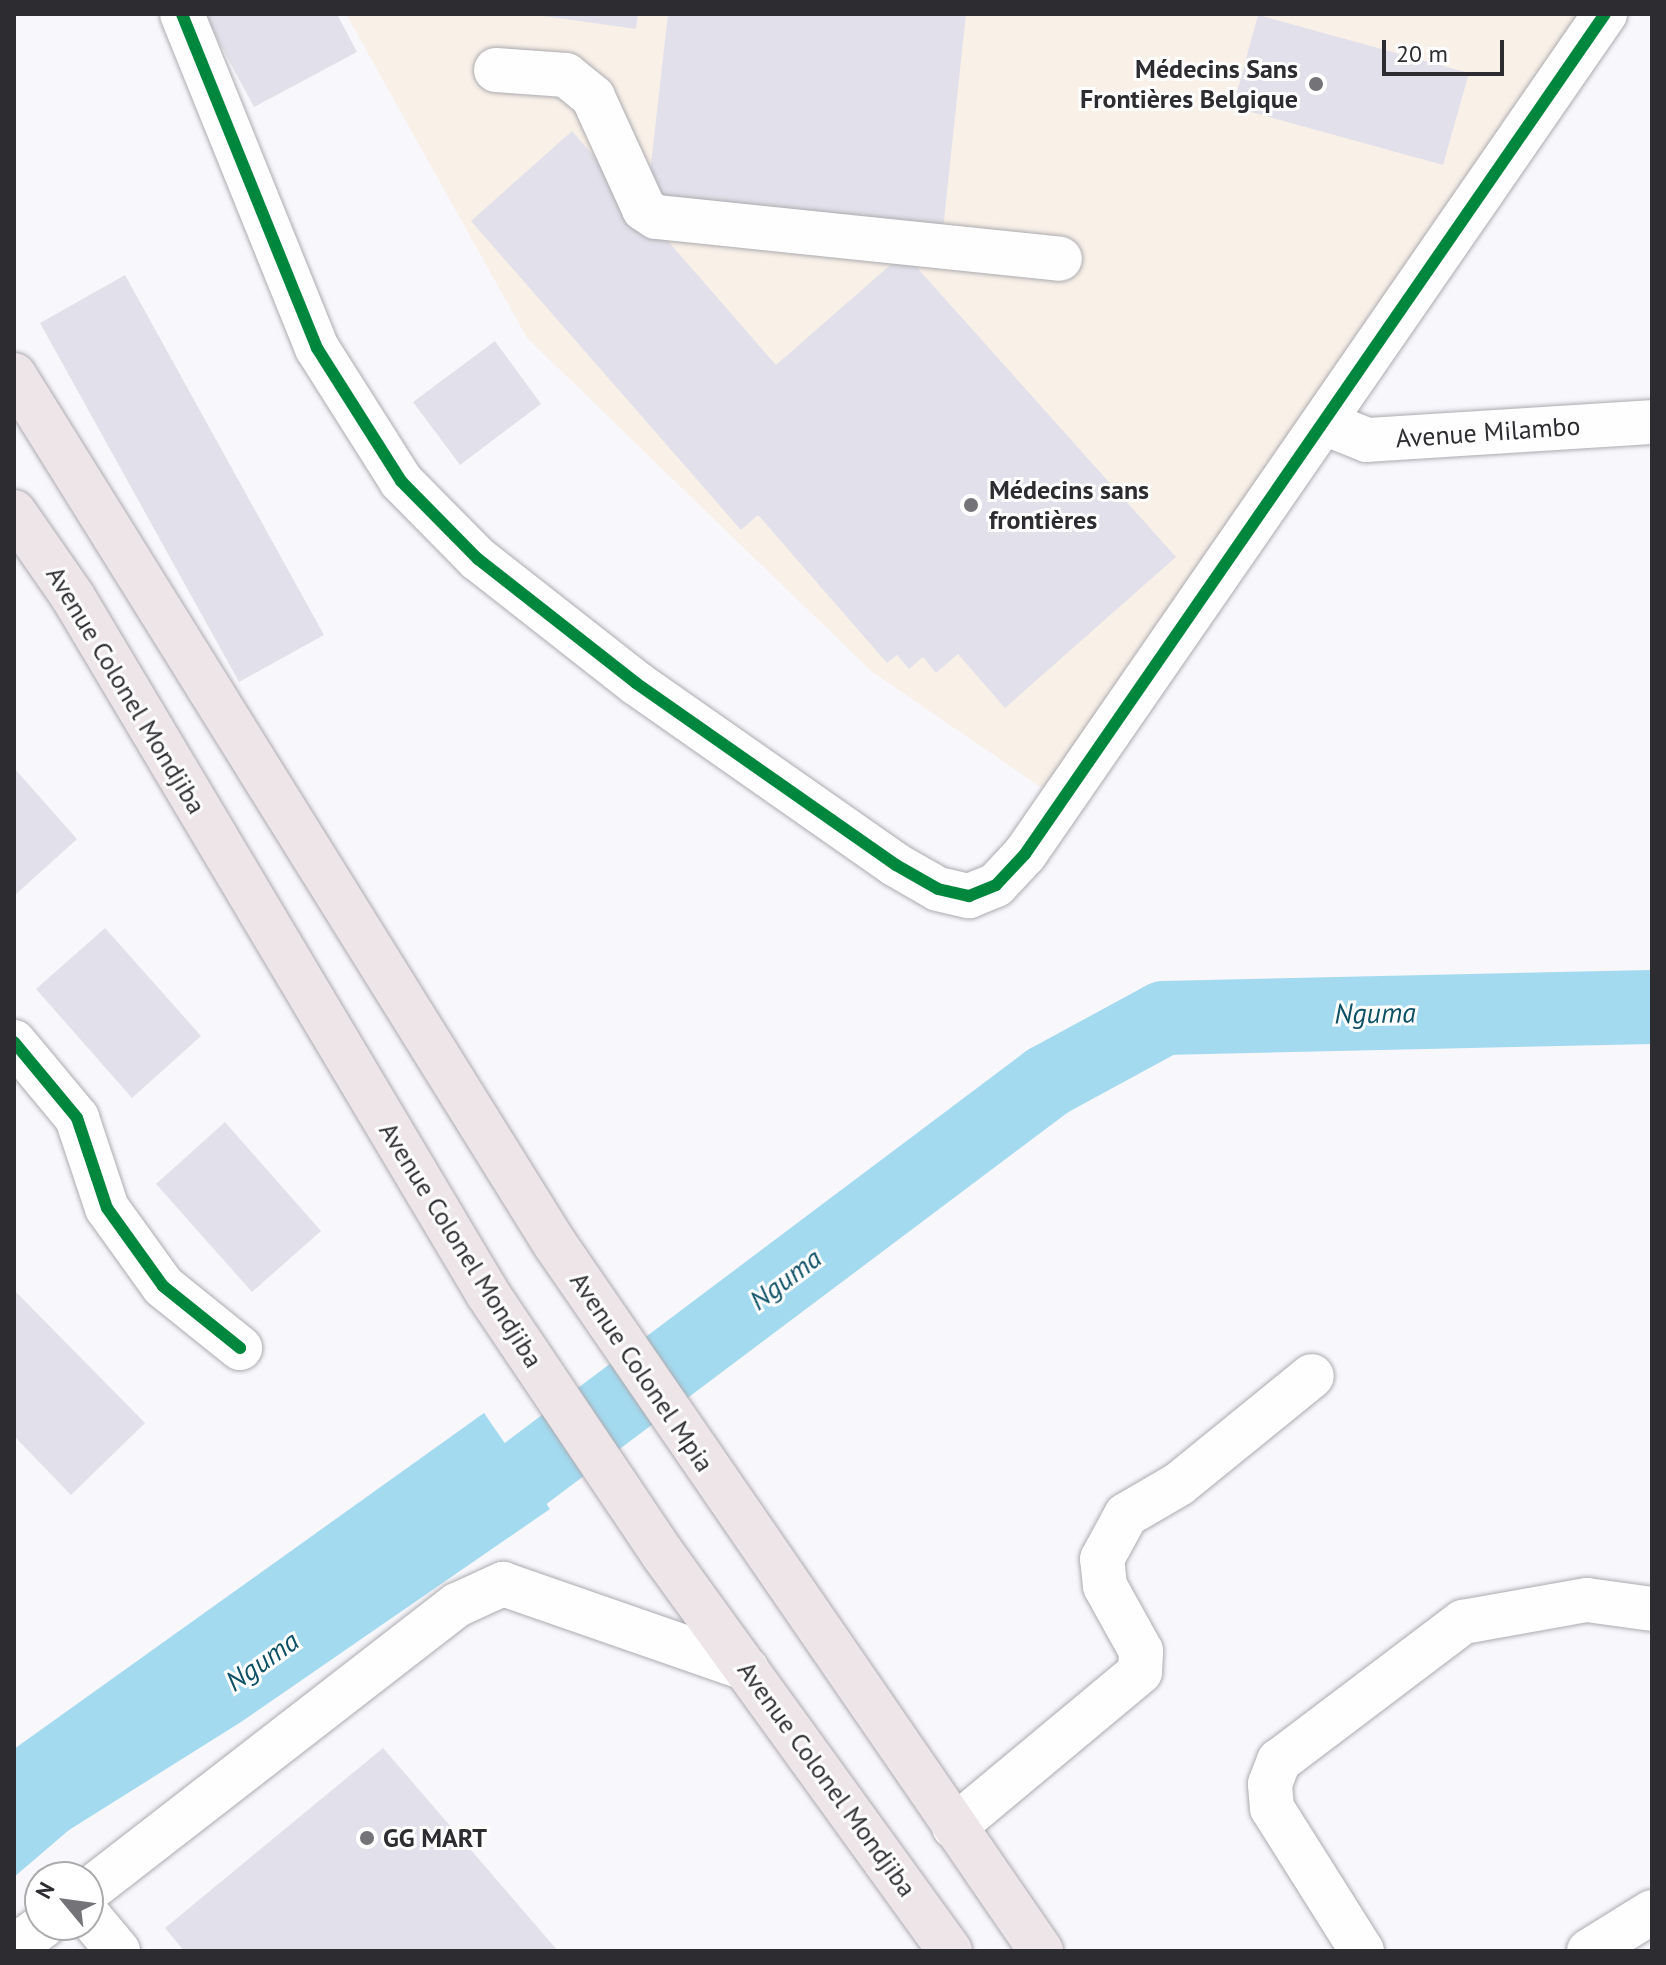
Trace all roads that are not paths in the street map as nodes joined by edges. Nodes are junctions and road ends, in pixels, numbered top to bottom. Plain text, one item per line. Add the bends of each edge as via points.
1 (182, 14) edge
2 (1605, 14) edge
3 (496, 70) dead end
4 (1060, 259) dead end
5 (14, 375) edge
6 (1652, 422) edge
7 (1327, 424) junction
8 (14, 512) edge
9 (14, 1042) edge
10 (240, 1348) dead end
11 (1312, 1376) dead end
12 (1652, 1609) edge
13 (747, 1669) junction
14 (954, 1827) junction
15 (104, 1879) edge
16 (1652, 1912) edge
17 (104, 1934) edge
18 (118, 1951) edge
19 (950, 1951) edge
20 (1041, 1951) edge
21 (1362, 1951) edge
22 (1589, 1951) edge

1 - 7 street via 317,348 401,481 478,559 636,683 938,889 969,896 996,885 1025,854
2 - 7 street
3 - 4 street via 566,75 593,97 644,209 656,217
5 - 14 main road, Avenue Colonel Mpia via 555,1244
6 - 7 street, Avenue Milambo via 1367,440
8 - 13 main road, Avenue Colonel Mondjiba via 73,597 488,1294 662,1553
9 - 10 street via 77,1118 107,1208 163,1286
11 - 14 street via 1179,1484 1126,1515 1102,1559 1105,1586 1141,1651 1140,1672
12 - 21 street via 1587,1600 1463,1622 1279,1761 1270,1784 1272,1808
13 - 15 street via 503,1584 457,1605
13 - 19 main road, Avenue Colonel Mondjiba
14 - 20 main road
16 - 22 street
17 - 18 street

